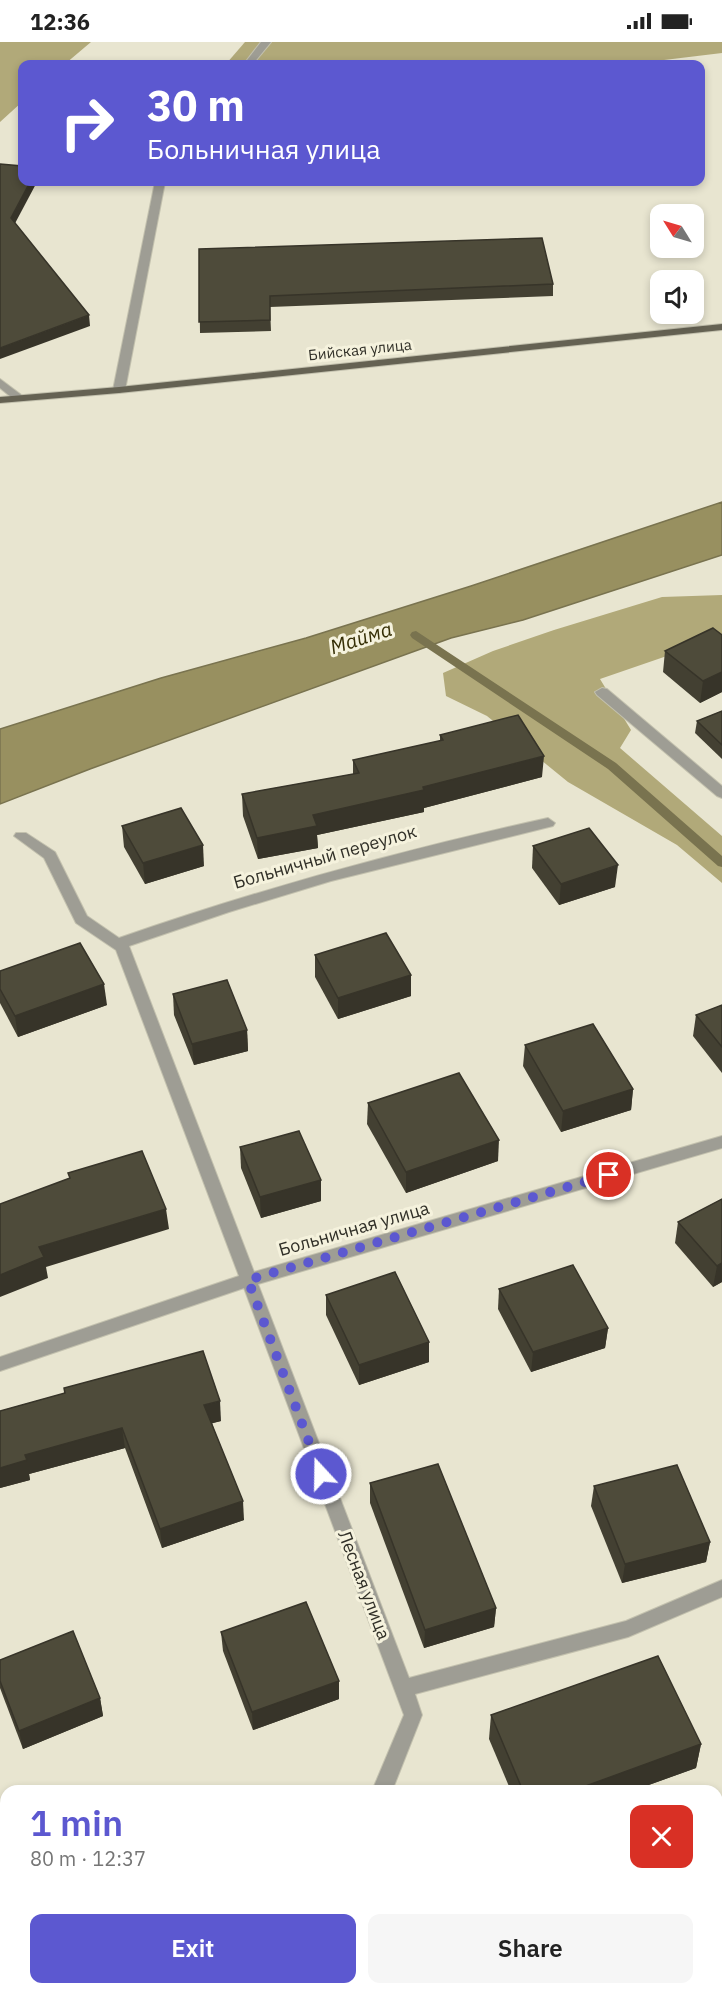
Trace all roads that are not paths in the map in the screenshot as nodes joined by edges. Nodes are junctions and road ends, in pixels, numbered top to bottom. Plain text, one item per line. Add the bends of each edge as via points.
1 (266, 42) edge
2 (251, 60) edge
3 (159, 186) edge
4 (722, 327) edge
5 (0, 382) edge
6 (118, 390) junction
7 (21, 399) junction
8 (0, 400) edge
9 (602, 692) dead end
10 (722, 793) edge
11 (548, 823) dead end
12 (21, 836) dead end
13 (118, 944) junction
14 (722, 1142) edge
15 (248, 1280) junction
16 (0, 1364) edge
17 (722, 1588) edge
18 (404, 1688) junction
19 (384, 1785) edge

1 - 2 street
3 - 6 street
4 - 6 main road, Бийская улица
5 - 7 street
6 - 7 main road, Бийская улица
7 - 8 main road, Бийская улица
9 - 10 street
11 - 13 street, Больничный переулок via 430,848 213,909
12 - 13 street via 50,855 81,919
13 - 15 street
14 - 15 street, Больничная улица
15 - 16 street, Больничная улица
15 - 18 street, Лесная улица
17 - 18 street via 628,1629
18 - 19 street, Лесная улица via 413,1715

